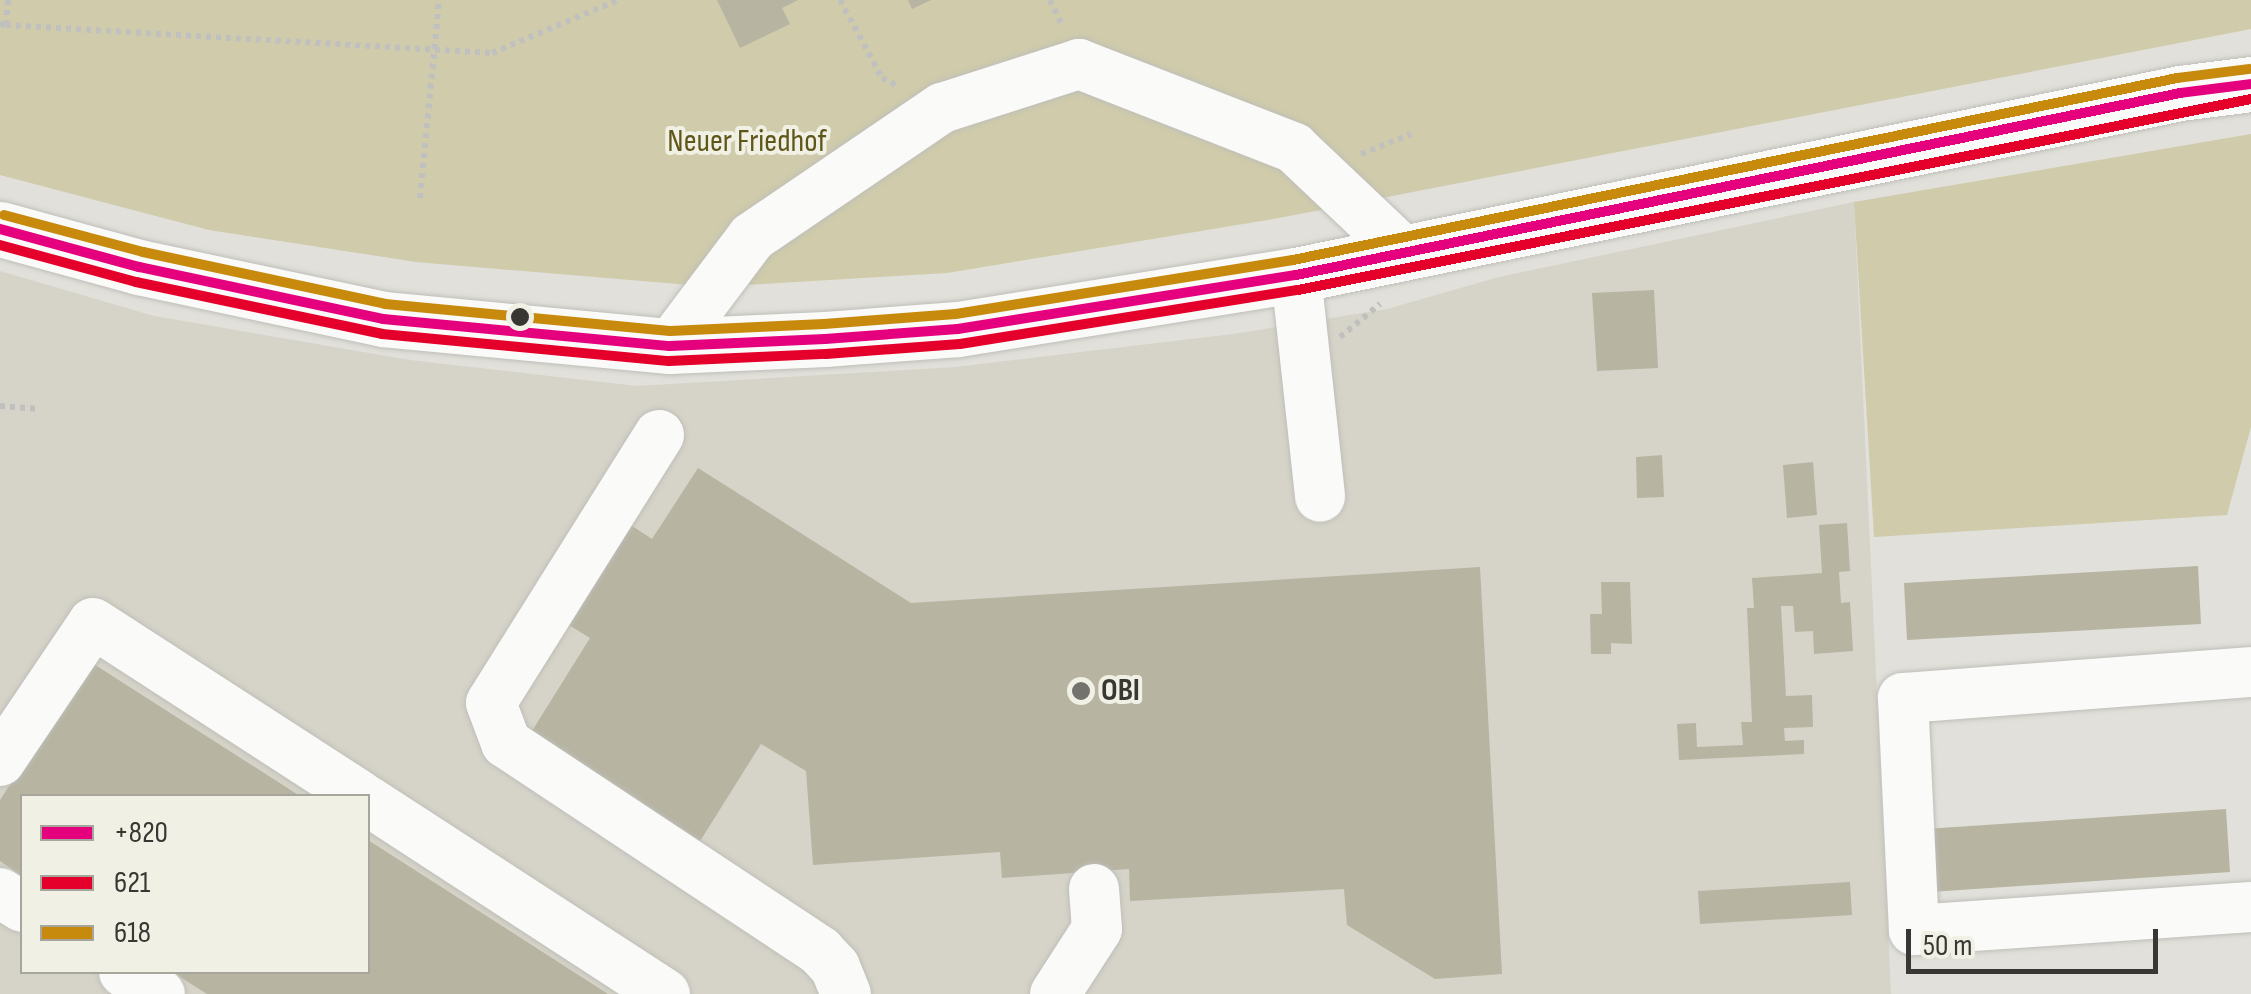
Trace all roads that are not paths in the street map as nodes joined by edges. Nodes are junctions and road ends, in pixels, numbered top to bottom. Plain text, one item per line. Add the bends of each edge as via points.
1 (2251, 84) edge
2 (5, 242) edge
3 (1406, 254) junction
4 (1296, 275) junction
5 (670, 346) junction
6 (659, 435) dead end
7 (1320, 497) dead end
8 (2251, 672) edge
9 (0, 761) edge
10 (357, 794) edge
11 (370, 803) edge
12 (1094, 888) dead end
13 (2251, 908) edge
14 (127, 974) edge
15 (160, 994) edge
16 (664, 994) edge
17 (846, 994) edge
18 (1055, 994) edge

1 - 3 main road via 2180,93
2 - 5 main road via 383,319
3 - 4 main road
3 - 5 lane via 1294,148 1079,64 942,108 752,237
4 - 5 main road via 958,329
4 - 7 lane
6 - 17 lane via 491,703 506,743 820,951 835,966
8 - 13 lane via 1902,698 1914,930
9 - 10 lane via 93,624
11 - 16 lane
12 - 18 lane via 1097,929
14 - 15 lane

